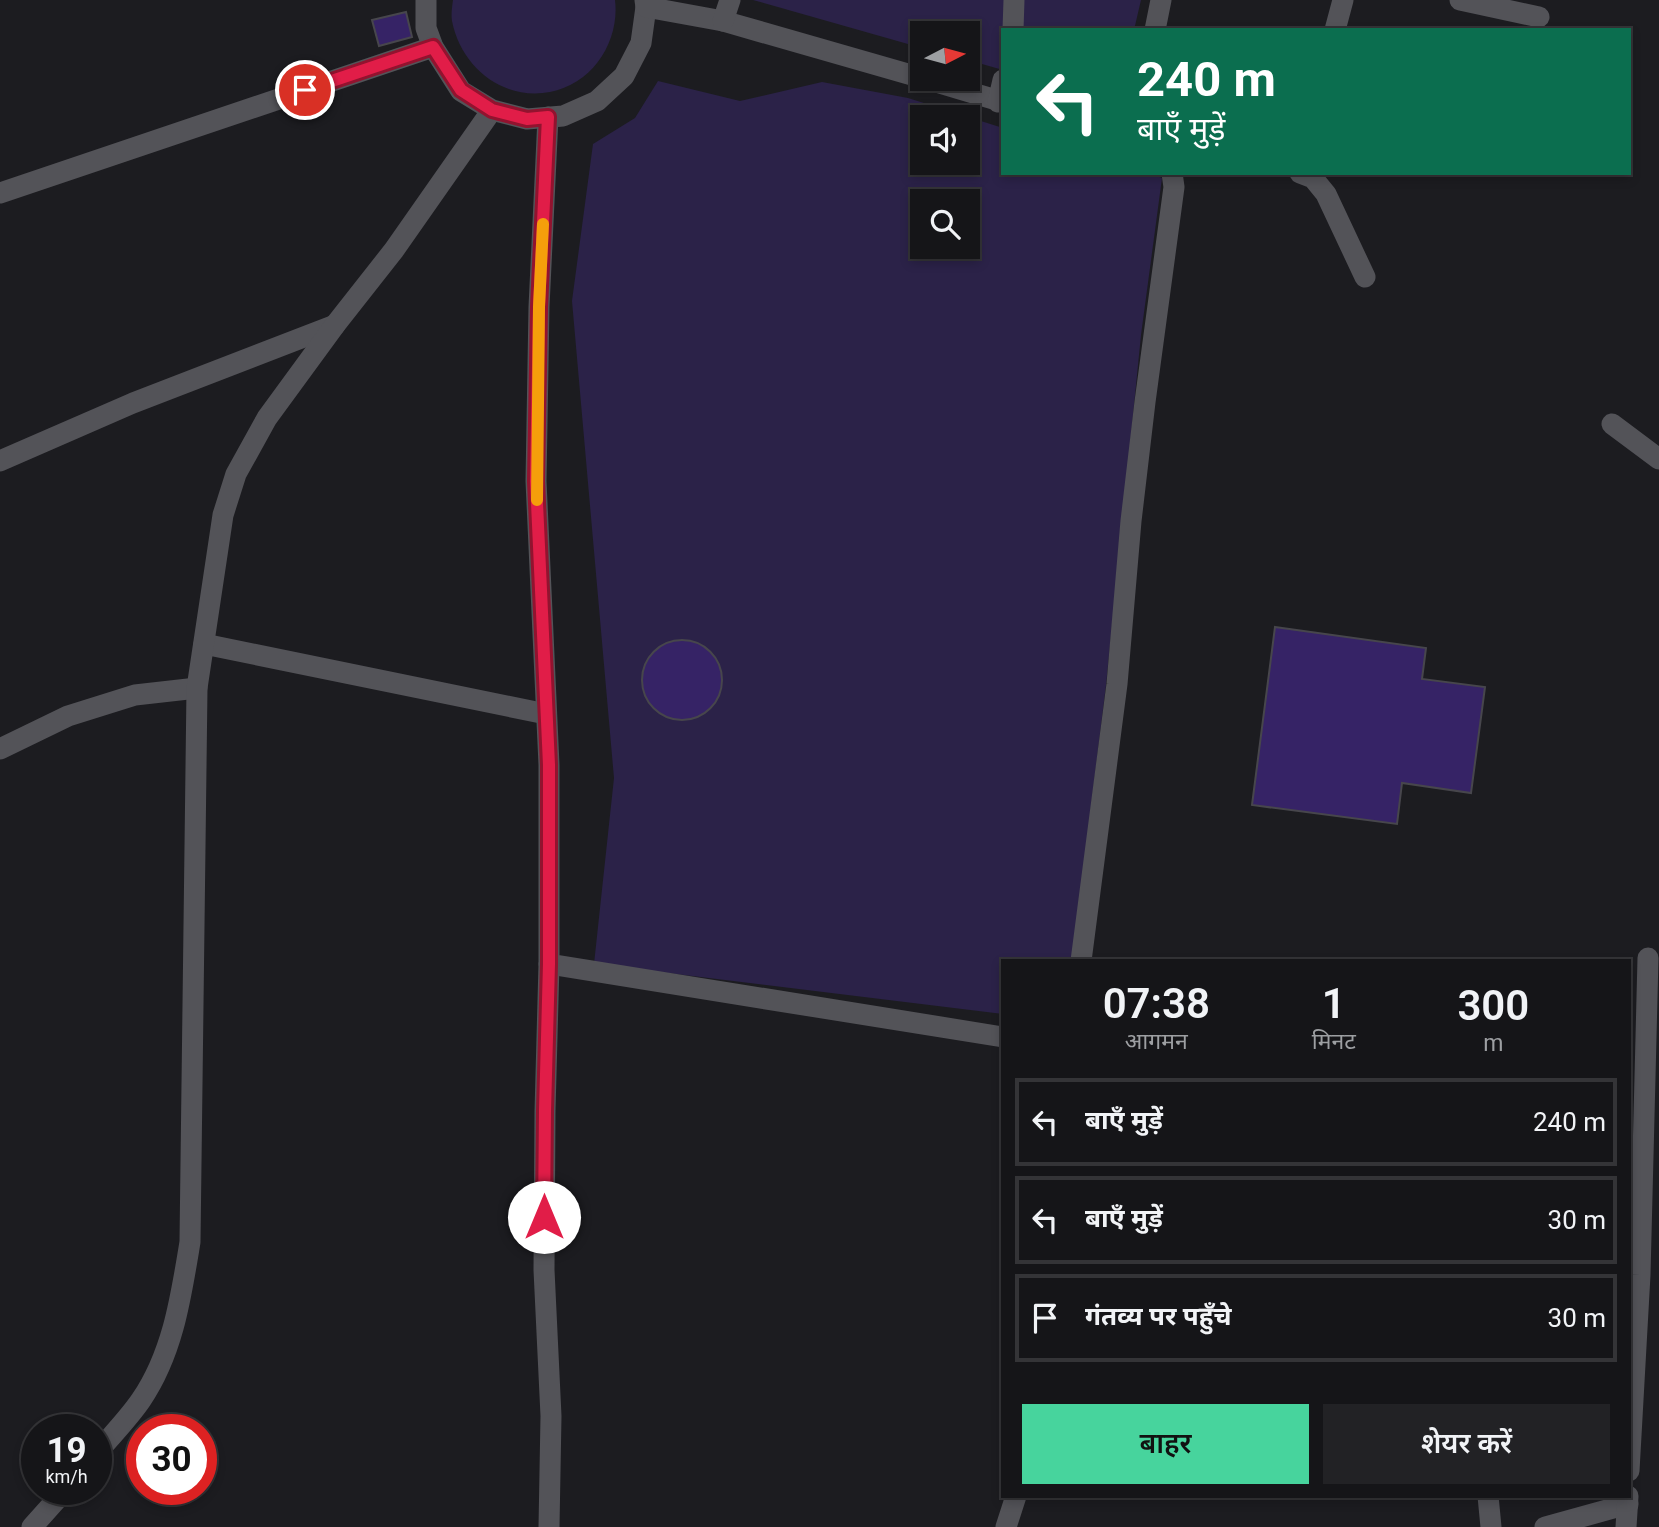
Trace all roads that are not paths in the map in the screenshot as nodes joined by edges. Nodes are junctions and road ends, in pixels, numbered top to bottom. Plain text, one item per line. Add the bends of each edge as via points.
1 (426, 0) edge
2 (730, 0) edge
3 (1014, 0) edge
4 (1161, 0) edge
5 (1343, 0) edge
6 (1460, 0) edge
7 (646, 3) edge
8 (1539, 17) dead end
9 (723, 21) junction
10 (1013, 28) edge
11 (1156, 28) edge
12 (1336, 28) edge
13 (433, 47) junction
14 (910, 74) edge
15 (966, 91) edge
16 (1001, 102) edge
17 (492, 110) junction
18 (548, 117) junction
19 (1172, 175) edge
20 (1305, 175) edge
21 (0, 193) edge
22 (1365, 276) dead end
23 (335, 325) junction
24 (1612, 425) dead end
25 (1659, 459) edge
26 (0, 461) edge
27 (204, 644) junction
28 (197, 688) junction
29 (546, 714) junction
30 (0, 749) edge
31 (1082, 959) edge
32 (1646, 959) edge
33 (549, 964) junction
34 (1001, 1037) edge
35 (112, 1435) edge
36 (1631, 1435) edge
37 (1015, 1498) edge
38 (1488, 1498) edge
39 (1628, 1500) edge
40 (52, 1505) edge
41 (32, 1527) edge
42 (549, 1527) edge
43 (1006, 1527) edge
44 (1491, 1527) edge
45 (1545, 1527) edge
46 (1626, 1527) edge

1 - 13 street via 426,28
2 - 9 street
3 - 10 street
4 - 11 street
5 - 12 street
6 - 8 street
7 - 9 street
7 - 18 street via 641,43 624,76 597,101 563,116
9 - 14 street
13 - 17 street via 461,90
13 - 21 street
15 - 16 street
17 - 18 street via 527,119
17 - 23 street
18 - 29 street via 536,481
19 - 31 street
20 - 22 street via 1326,194
23 - 26 street via 133,403
23 - 27 street via 267,418 236,474 223,515
24 - 25 street
27 - 28 street
27 - 29 street
28 - 30 street via 135,695 68,716
28 - 35 street via 190,1242 180,1308 162,1363 141,1400
29 - 33 street
32 - 36 street via 1640,1275
33 - 34 street
33 - 42 street via 544,1270 551,1416
37 - 43 street
38 - 44 street
39 - 45 street
39 - 46 street
40 - 41 street

